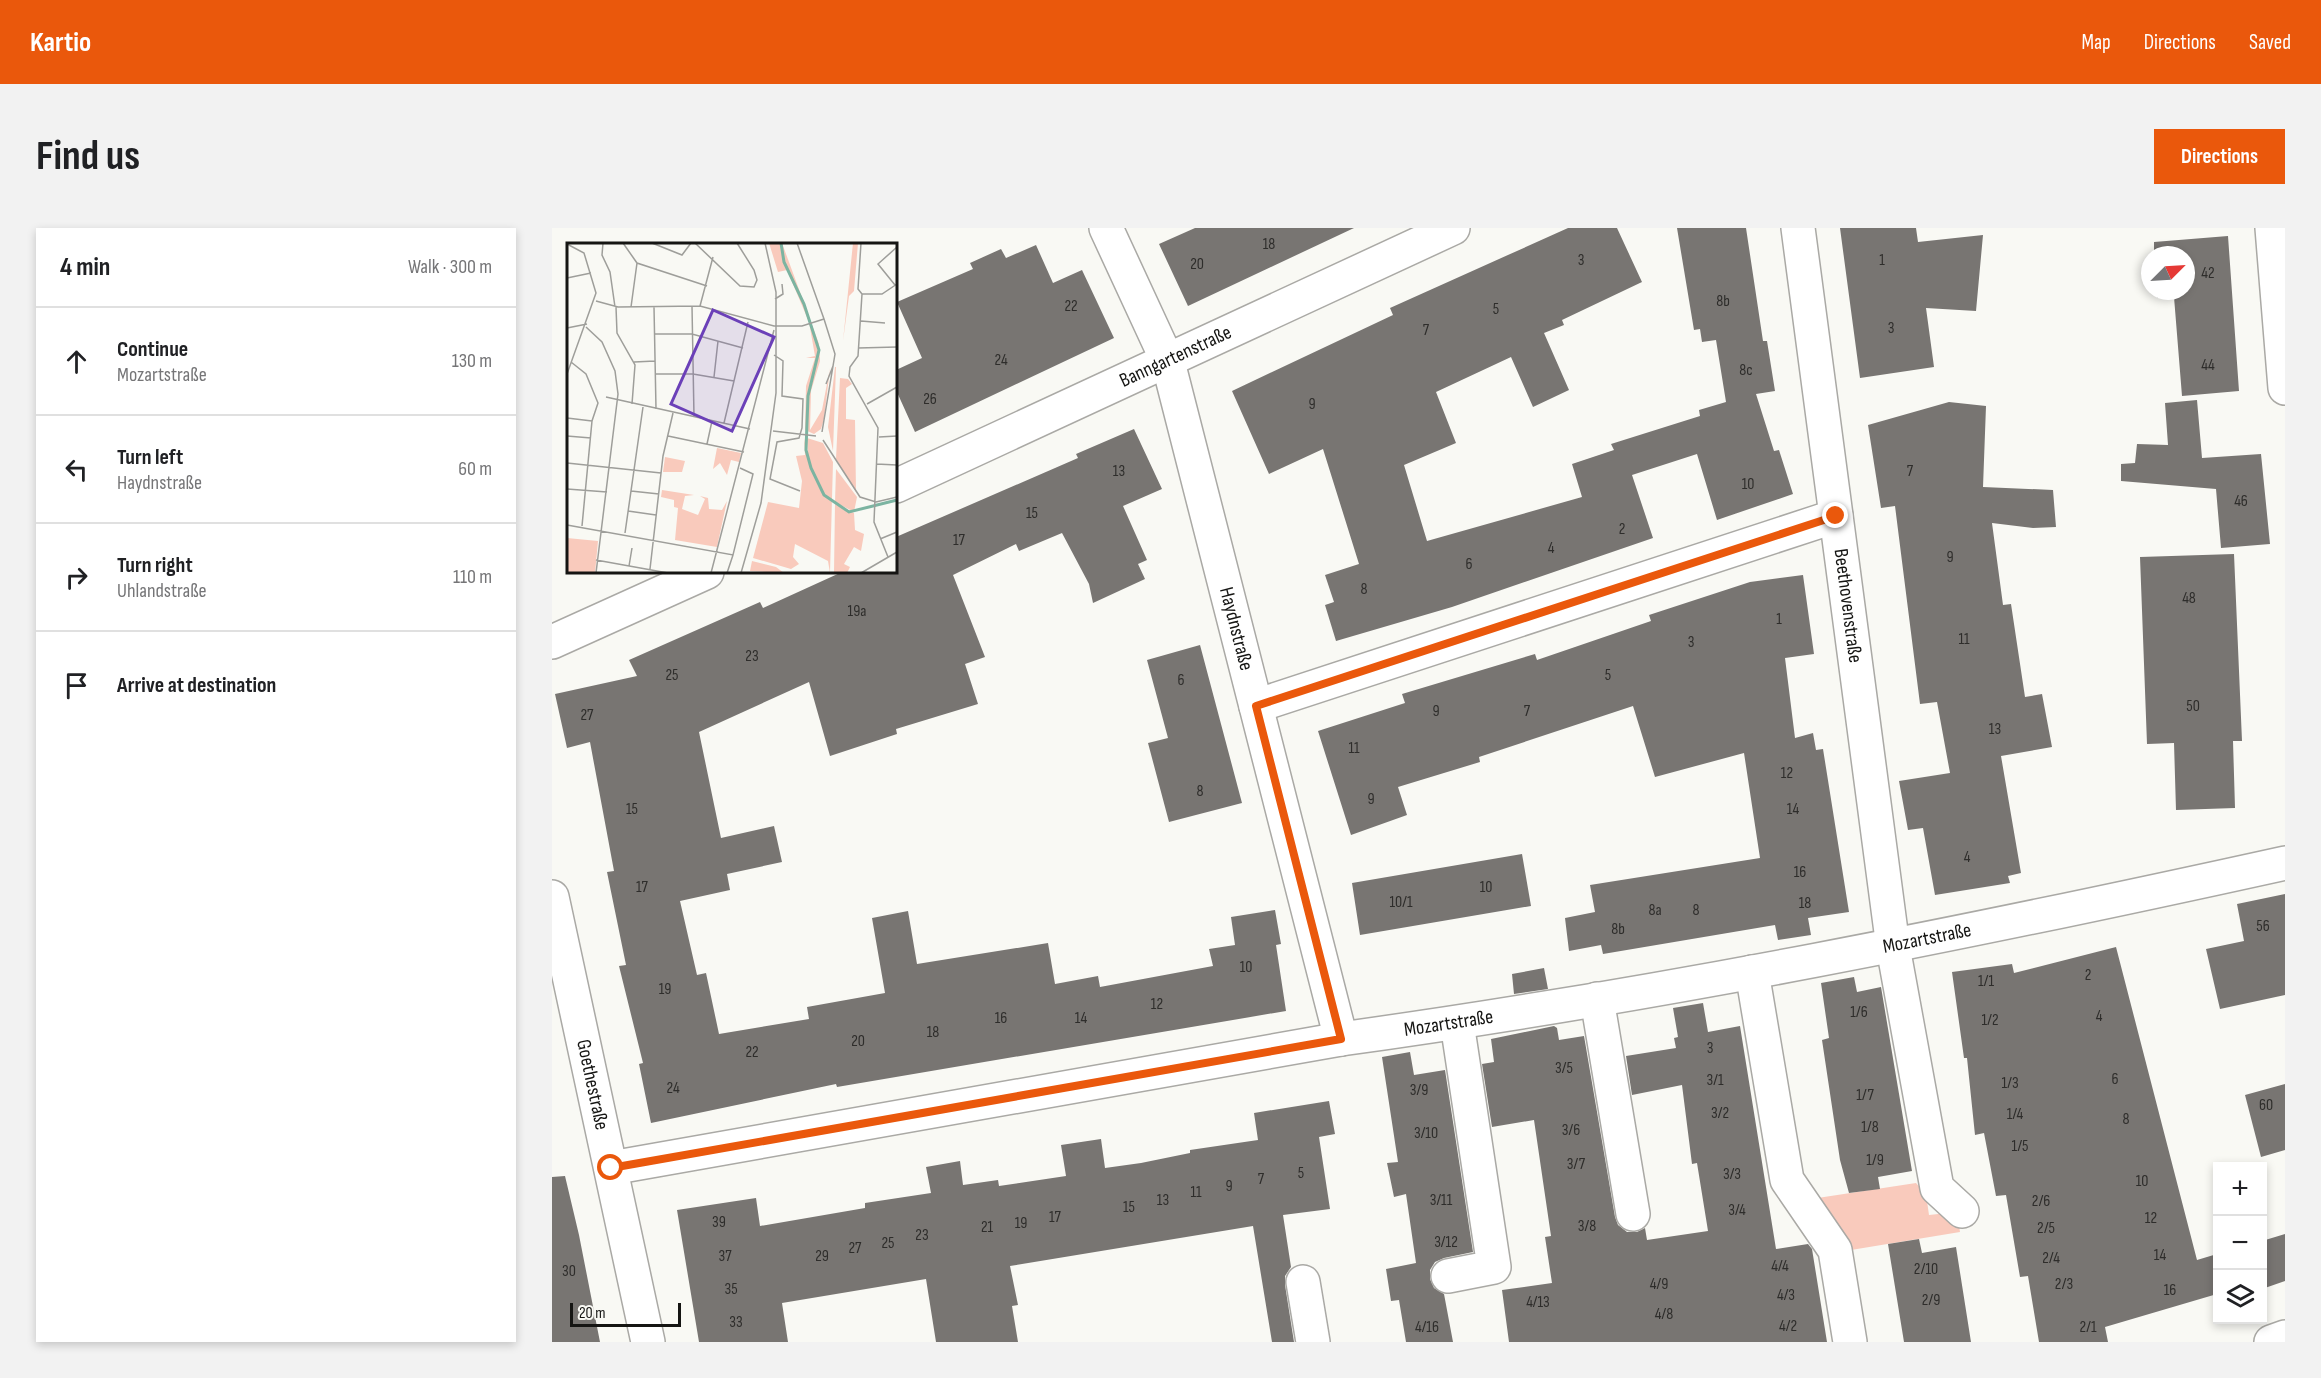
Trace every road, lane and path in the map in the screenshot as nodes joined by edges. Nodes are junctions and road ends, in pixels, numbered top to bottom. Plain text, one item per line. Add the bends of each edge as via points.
1 (1106, 228) edge
2 (1454, 228) edge
3 (1798, 228) edge
4 (2272, 228) edge
5 (1168, 362) junction
6 (2285, 388) edge
7 (897, 486) edge
8 (1836, 516) junction
9 (706, 573) edge
10 (552, 642) edge
11 (1256, 706) junction
12 (2285, 863) edge
13 (552, 897) edge
14 (1893, 947) junction
15 (1752, 972) junction
16 (560, 974) edge
17 (1597, 999) junction
18 (1457, 1023) junction
19 (1341, 1039) junction
20 (611, 1168) junction
21 (1962, 1211) dead end
22 (1633, 1214) dead end
23 (1448, 1276) dead end
24 (1303, 1282) dead end
25 (2285, 1337) edge
26 (648, 1342) edge
27 (1312, 1342) edge
28 (1850, 1342) edge
29 (2271, 1342) edge

1 - 5 street, Haydnstraße
2 - 5 street, Banngartenstraße
3 - 8 street, Beethovenstraße
4 - 6 street
5 - 7 street, Banngartenstraße
5 - 11 street, Haydnstraße
8 - 11 street
8 - 14 street, Beethovenstraße
9 - 10 street
11 - 19 street, Haydnstraße
12 - 14 street, Mozartstraße
13 - 16 street, Goethestraße
14 - 15 street, Mozartstraße
14 - 21 street, Beethovenstraße via 1937,1188
15 - 17 street, Mozartstraße
15 - 28 street via 1787,1180 1835,1250
16 - 20 street, Goethestraße
17 - 18 street, Mozartstraße
17 - 22 street
18 - 19 street, Mozartstraße
18 - 23 street via 1494,1268
19 - 20 street, Mozartstraße
20 - 26 street, Goethestraße
24 - 27 street
25 - 29 street

